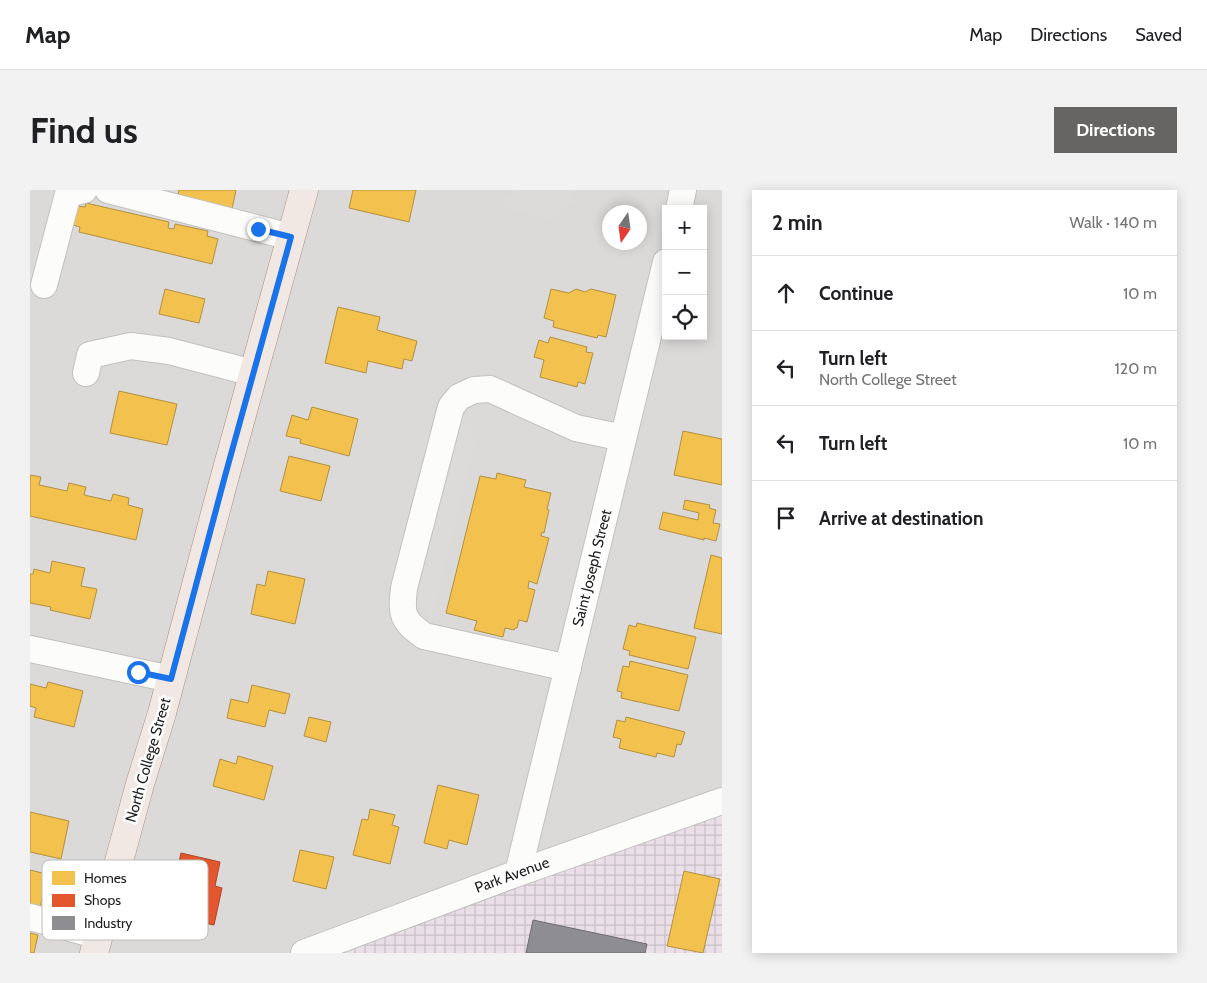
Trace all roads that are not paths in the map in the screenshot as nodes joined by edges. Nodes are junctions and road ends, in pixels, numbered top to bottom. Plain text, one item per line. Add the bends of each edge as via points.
1 (84, 190) edge
2 (108, 190) edge
3 (304, 190) edge
4 (683, 190) edge
5 (680, 205) edge
6 (291, 237) junction
7 (662, 278) edge
8 (44, 285) dead end
9 (86, 372) dead end
10 (253, 373) junction
11 (623, 438) junction
12 (30, 650) edge
13 (568, 668) junction
14 (171, 679) junction
15 (722, 801) edge
16 (120, 860) edge
17 (518, 873) junction
18 (30, 917) edge
19 (42, 922) edge
20 (304, 953) edge

1 - 8 street via 68,194
2 - 6 street
3 - 6 main road, North College Street
4 - 5 street
6 - 10 main road, North College Street
7 - 11 street, Saint Joseph Street
9 - 10 street via 90,354 131,346 169,351
10 - 14 main road, North College Street
11 - 13 street, Saint Joseph Street
11 - 13 street via 576,428 490,389 474,390 459,397 451,407 404,588 402,610 409,625 424,636
12 - 14 street
13 - 17 street, Saint Joseph Street
14 - 16 main road, North College Street
15 - 17 street, Park Avenue
17 - 20 street, Park Avenue
18 - 19 street

